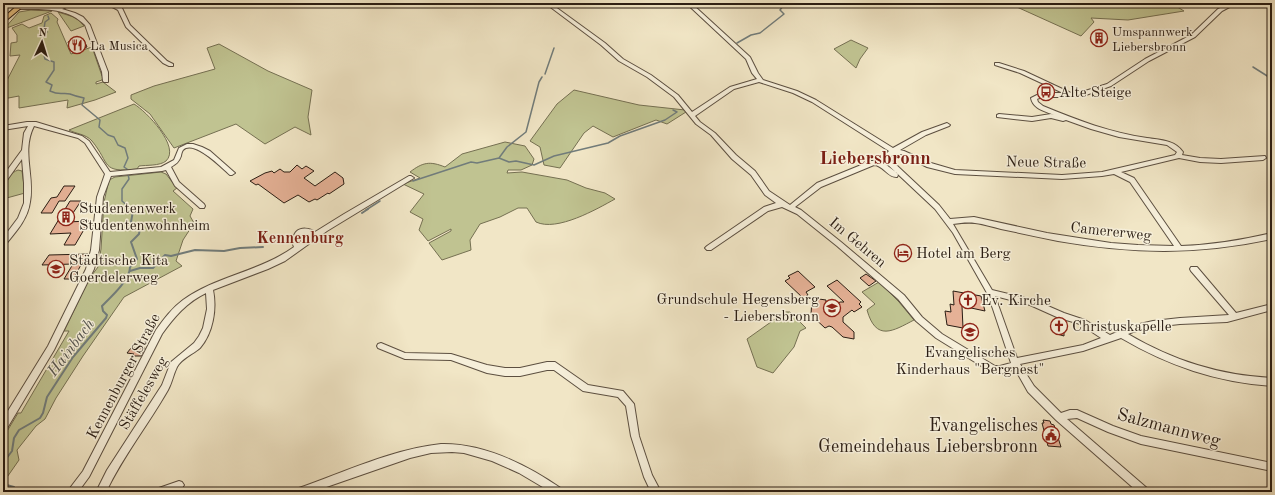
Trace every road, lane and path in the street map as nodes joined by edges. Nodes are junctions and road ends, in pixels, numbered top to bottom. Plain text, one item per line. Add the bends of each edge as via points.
1 (73, 3) edge
2 (107, 3) edge
3 (547, 3) edge
4 (688, 3) edge
5 (1235, 3) edge
6 (21, 5) edge
7 (60, 8) junction
8 (3, 21) edge
9 (3, 25) edge
10 (997, 64) dead end
11 (171, 65) dead end
12 (760, 80) junction
13 (106, 81) dead end
14 (1071, 95) junction
15 (692, 115) junction
16 (999, 116) dead end
17 (1084, 123) junction
18 (32, 124) junction
19 (947, 125) dead end
20 (3, 128) edge
21 (24, 151) junction
22 (894, 152) junction
23 (1179, 156) junction
24 (1263, 158) dead end
25 (167, 166) junction
26 (1116, 172) junction
27 (232, 173) dead end
28 (108, 174) junction
29 (905, 177) junction
30 (411, 178) dead end
31 (3, 181) edge
32 (782, 204) junction
33 (202, 206) dead end
34 (790, 208) junction
35 (949, 222) junction
36 (1272, 236) edge
37 (312, 237) junction
38 (3, 244) edge
39 (298, 248) junction
40 (709, 248) dead end
41 (1179, 248) junction
42 (1194, 269) dead end
43 (209, 288) junction
44 (990, 292) junction
45 (1272, 307) edge
46 (1235, 318) junction
47 (1122, 334) junction
48 (1108, 338) junction
49 (381, 346) dead end
50 (1015, 363) junction
51 (1272, 382) edge
52 (1059, 417) junction
53 (3, 427) edge
54 (1272, 467) edge
55 (179, 485) dead end
56 (72, 492) edge
57 (100, 492) edge
58 (159, 492) edge
59 (300, 492) edge
60 (559, 492) edge
61 (656, 492) edge
62 (1145, 492) edge

1 - 7 street
2 - 11 street via 119,8 128,26 148,47
3 - 15 street, Im Gehren via 604,44 620,60 649,76 676,96
4 - 12 street via 748,58
5 - 14 street via 1220,10 1193,36 1146,60 1114,83 1090,92
6 - 7 street
6 - 8 main road
6 - 9 main road
7 - 13 street via 78,16 86,23
10 - 14 street via 1022,72
12 - 15 street via 732,88
12 - 22 street, Neue Straße via 814,101
14 - 17 street via 1039,95 1034,100 1041,107
15 - 32 street, Im Gehren via 753,173 767,193
16 - 17 street via 1032,119 1052,116
17 - 23 street via 1122,136 1169,144 1179,150
18 - 20 street
18 - 21 street
18 - 28 street via 84,139
19 - 22 street via 926,133
21 - 31 street
21 - 38 street via 27,204
22 - 26 street, Neue Straße via 904,153 936,167 963,172 1069,178
22 - 29 street via 888,156 888,161
23 - 24 street via 1221,162
23 - 26 street, Neue Straße
25 - 27 street via 176,161 183,148 195,145
25 - 28 street
25 - 33 street via 176,184
26 - 41 street via 1132,180
28 - 53 street via 100,197 95,250 90,269 51,348
29 - 34 street via 898,176 873,162 818,185
29 - 35 street
30 - 37 street, Kennenburger Straße
32 - 34 street, Im Gehren
32 - 40 street via 766,209
34 - 50 street, Im Gehren via 811,221 869,269 901,297 923,323 944,340 994,370
35 - 41 street, Camererweg via 972,220 1097,244
35 - 44 street
36 - 41 street, Camererweg via 1229,244
37 - 39 street, Kennenburger Straße
37 - 39 street via 310,232 298,234 295,242
39 - 43 street, Kennenburger Straße via 276,262
42 - 46 street
43 - 56 street, Kennenburger Straße via 185,303 163,326 86,474
43 - 57 street, Stäffelesweg via 211,299 207,330 199,343 174,364 166,388
44 - 48 street via 1031,302 1082,322
44 - 50 street
45 - 46 street, Im Gehren
46 - 47 street, Im Gehren via 1164,322
47 - 48 street, Im Gehren
47 - 51 street via 1154,352 1197,370 1236,379
48 - 50 street, Im Gehren via 1079,349
49 - 61 street via 410,357 451,357 505,372 555,366 586,388 620,394 630,404 635,436 648,477
50 - 52 street via 1031,389
52 - 54 street, Salzmannweg via 1077,414 1141,440
52 - 62 street
55 - 58 street
59 - 60 street via 395,459 423,451 451,448 471,451 500,461

